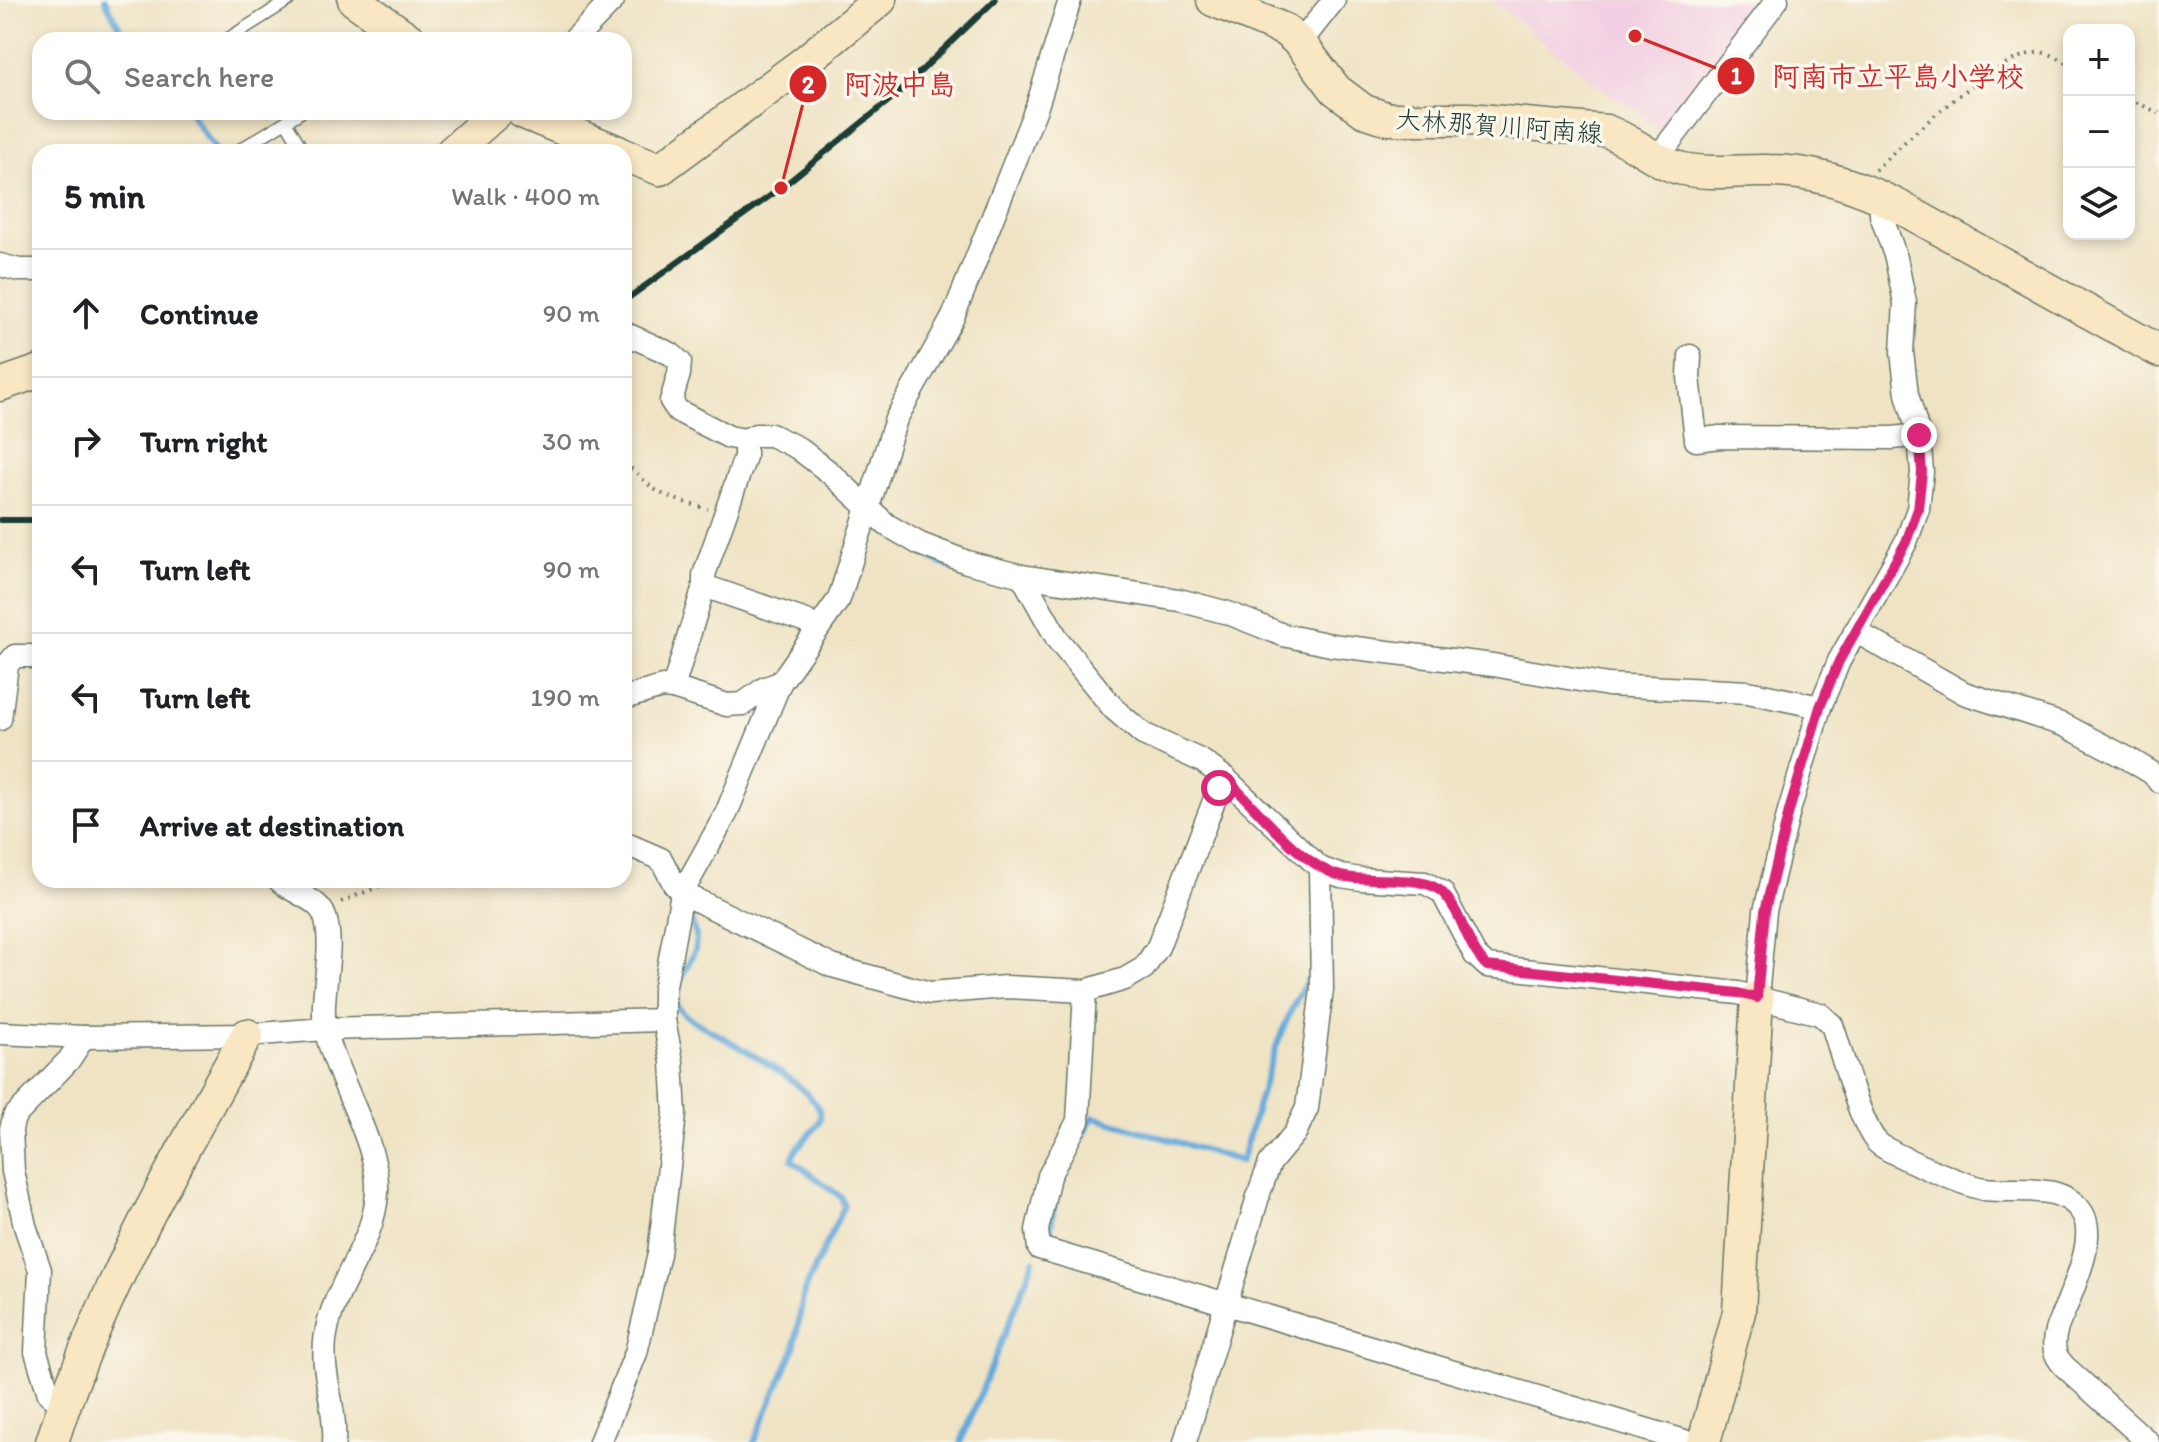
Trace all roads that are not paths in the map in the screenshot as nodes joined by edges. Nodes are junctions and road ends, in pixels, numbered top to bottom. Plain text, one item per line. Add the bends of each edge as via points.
1 (289, 0) edge
2 (354, 0) edge
3 (613, 0) edge
4 (880, 0) edge
5 (1070, 0) edge
6 (1213, 0) edge
7 (1334, 0) edge
8 (1777, 0) edge
9 (239, 32) edge
10 (399, 32) edge
11 (582, 32) edge
12 (1300, 43) junction
13 (289, 120) edge
14 (488, 120) edge
15 (541, 120) edge
16 (286, 122) junction
17 (249, 144) edge
18 (299, 144) edge
19 (461, 144) edge
20 (599, 144) edge
21 (1658, 157) junction
22 (632, 158) edge
23 (1869, 192) junction
24 (0, 265) edge
25 (32, 270) edge
26 (632, 337) edge
27 (2159, 351) edge
28 (1690, 356) dead end
29 (32, 374) edge
30 (0, 385) edge
31 (1919, 435) junction
32 (745, 448) junction
33 (867, 509) junction
34 (1022, 576) junction
35 (704, 586) junction
36 (817, 630) junction
37 (1855, 631) junction
38 (32, 656) edge
39 (3, 665) edge
40 (780, 683) junction
41 (673, 688) junction
42 (632, 696) edge
43 (1820, 707) junction
44 (0, 719) edge
45 (2159, 781) edge
46 (1222, 782) junction
47 (632, 846) edge
48 (1320, 868) junction
49 (291, 888) edge
50 (682, 893) junction
51 (1085, 991) junction
52 (1757, 998) junction
53 (664, 1020) junction
54 (325, 1029) junction
55 (0, 1033) edge
56 (247, 1035) junction
57 (84, 1037) junction
58 (1228, 1303) junction
59 (63, 1405) junction
60 (52, 1442) edge
61 (334, 1442) edge
62 (600, 1442) edge
63 (1185, 1442) edge
64 (1688, 1442) edge
65 (1704, 1442) edge
66 (2148, 1442) edge

1 - 9 lane
2 - 10 main road
3 - 11 street
4 - 22 main road via 660,169
5 - 33 street via 1037,106 953,317 896,419
6 - 12 main road, 大林那賀川阿南線 via 1285,30
7 - 12 street
8 - 21 street
12 - 21 main road, 大林那賀川阿南線 via 1336,90 1364,111 1400,120 1469,119 1606,131
13 - 16 lane
14 - 19 main road
15 - 20 main road
16 - 17 lane
16 - 18 lane
21 - 23 main road, 大林那賀川阿南線 via 1692,170 1829,177
23 - 27 main road, 大林那賀川阿南線
23 - 31 street via 1896,258 1905,303 1905,380
24 - 25 street
26 - 32 street via 680,362 671,401 678,411
28 - 31 street via 1696,440
29 - 30 main road
31 - 37 street via 1918,509 1906,542
32 - 33 street via 756,435 771,435 798,448
32 - 35 street
33 - 34 street via 920,544
33 - 36 street via 839,599
34 - 43 street via 1179,600 1283,635 1331,645 1608,685 1748,692
34 - 46 street via 1058,640 1114,709 1143,734 1202,761
35 - 36 street via 806,621
35 - 41 street
36 - 40 street
37 - 43 street
37 - 45 street via 1964,693 2064,725
38 - 39 street via 15,656
39 - 44 street
40 - 41 street via 743,704 727,705
40 - 50 street via 726,814
41 - 42 street
43 - 52 street via 1765,911
46 - 48 street
46 - 51 street via 1158,947 1144,968
47 - 50 street via 661,859
48 - 52 street via 1361,879 1425,883 1442,892 1475,955 1487,966
48 - 58 street via 1322,989 1307,1108 1270,1163
49 - 54 street via 325,916
50 - 51 street via 832,966 930,993 1006,987
50 - 53 street via 664,991
51 - 58 street via 1078,1121 1049,1176 1037,1230 1039,1248
52 - 65 main road via 1739,1312
52 - 66 street via 1820,1014 1832,1025 1878,1143 1962,1183 2070,1198 2084,1214 2087,1238 2054,1336 2055,1354
53 - 54 street
53 - 62 street via 675,1114 659,1254 636,1353
54 - 56 street
54 - 61 street via 376,1164 378,1193 325,1336
55 - 57 street
56 - 57 street
56 - 59 main road via 147,1212
57 - 59 street via 14,1117 11,1129 13,1171 40,1270 36,1352 49,1394
58 - 63 street
58 - 64 street
59 - 60 main road

